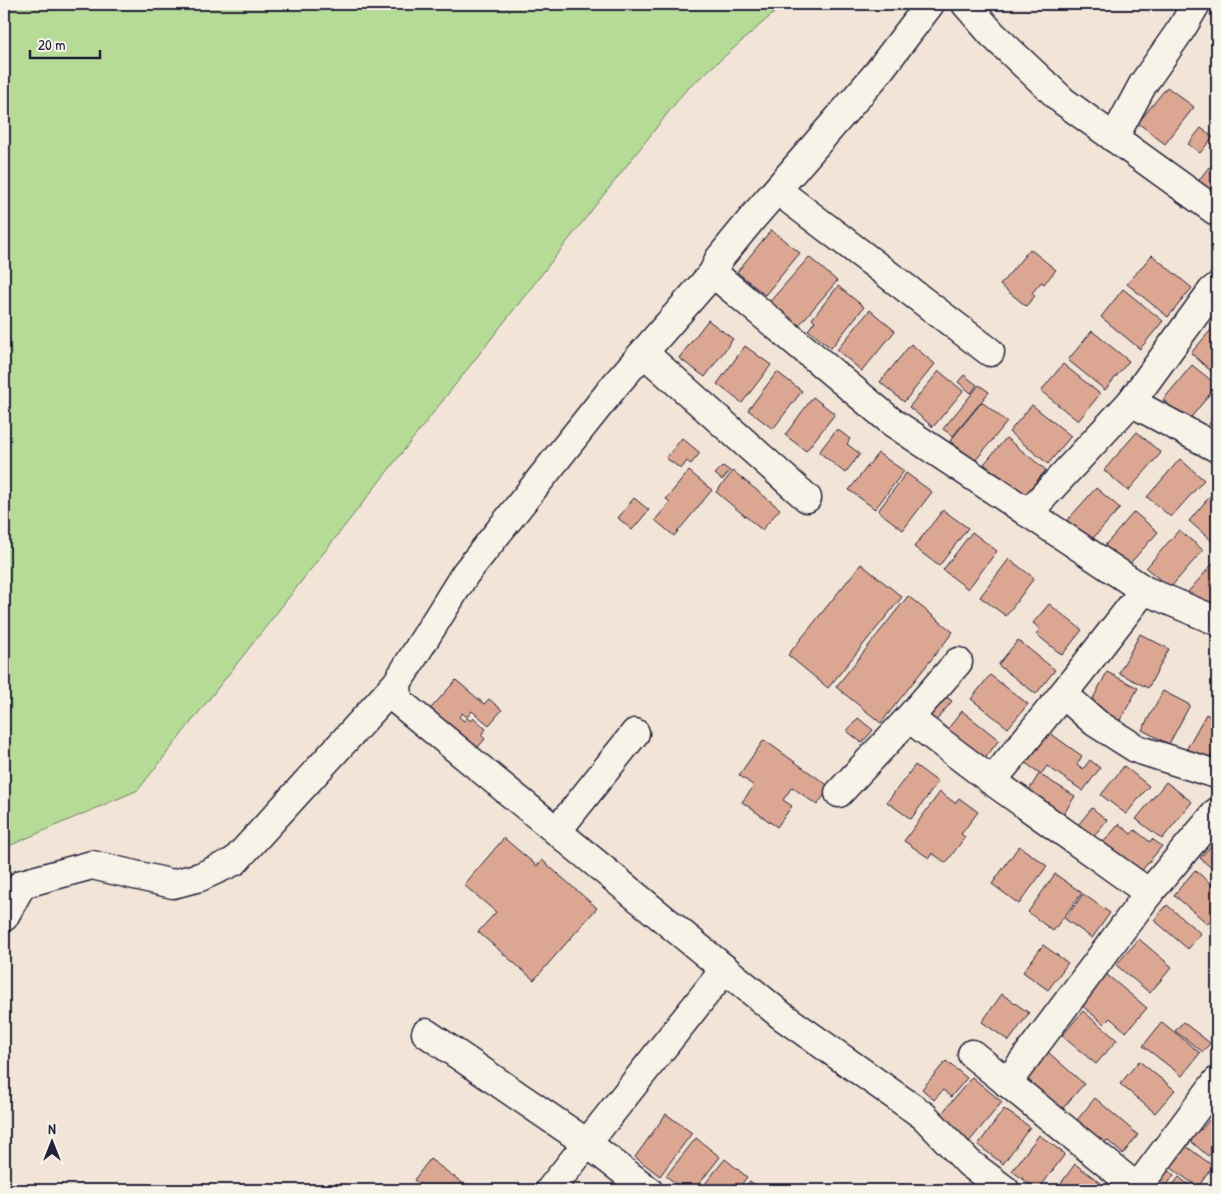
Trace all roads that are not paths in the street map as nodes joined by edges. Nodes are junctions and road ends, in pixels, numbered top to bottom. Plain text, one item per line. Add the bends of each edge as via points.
1 (930, 4) edge
2 (966, 4) edge
3 (1196, 4) edge
4 (1114, 138) junction
5 (777, 190) junction
6 (1217, 212) edge
7 (713, 273) junction
8 (1217, 287) edge
9 (990, 352) dead end
10 (644, 353) junction
11 (1131, 402) junction
12 (1217, 448) edge
13 (807, 498) dead end
14 (1028, 513) junction
15 (1144, 590) junction
16 (1217, 621) edge
17 (958, 662) dead end
18 (397, 683) junction
19 (1063, 694) junction
20 (909, 718) junction
21 (635, 733) dead end
22 (1217, 774) edge
23 (992, 781) junction
24 (839, 793) dead end
25 (1217, 812) edge
26 (557, 831) junction
27 (1149, 894) junction
28 (4, 917) edge
29 (725, 969) junction
30 (426, 1033) dead end
31 (972, 1054) dead end
32 (1217, 1081) edge
33 (1007, 1083) junction
34 (587, 1143) junction
35 (1138, 1189) edge
36 (550, 1190) edge
37 (648, 1190) edge
38 (1005, 1190) edge

1 - 5 street
2 - 4 street via 992,34 1063,101
3 - 4 street via 1143,84
4 - 6 street
5 - 7 street via 719,259
5 - 9 street
7 - 10 street
7 - 14 street via 892,422
8 - 11 street
10 - 13 street
10 - 18 street via 466,574
11 - 12 street
11 - 14 street
14 - 15 street
15 - 16 street
15 - 19 street
17 - 20 street
18 - 26 street via 398,701
18 - 28 street via 235,861 200,877 173,884 92,864 22,884
19 - 22 street via 1096,723 1137,748
19 - 23 street
20 - 23 street
20 - 24 street
21 - 26 street
23 - 27 street
25 - 27 street
26 - 29 street
27 - 33 street
29 - 34 street
29 - 38 street via 782,1016 924,1116 969,1163
30 - 34 street
31 - 33 street
32 - 35 street
33 - 35 street
34 - 36 street
34 - 37 street

